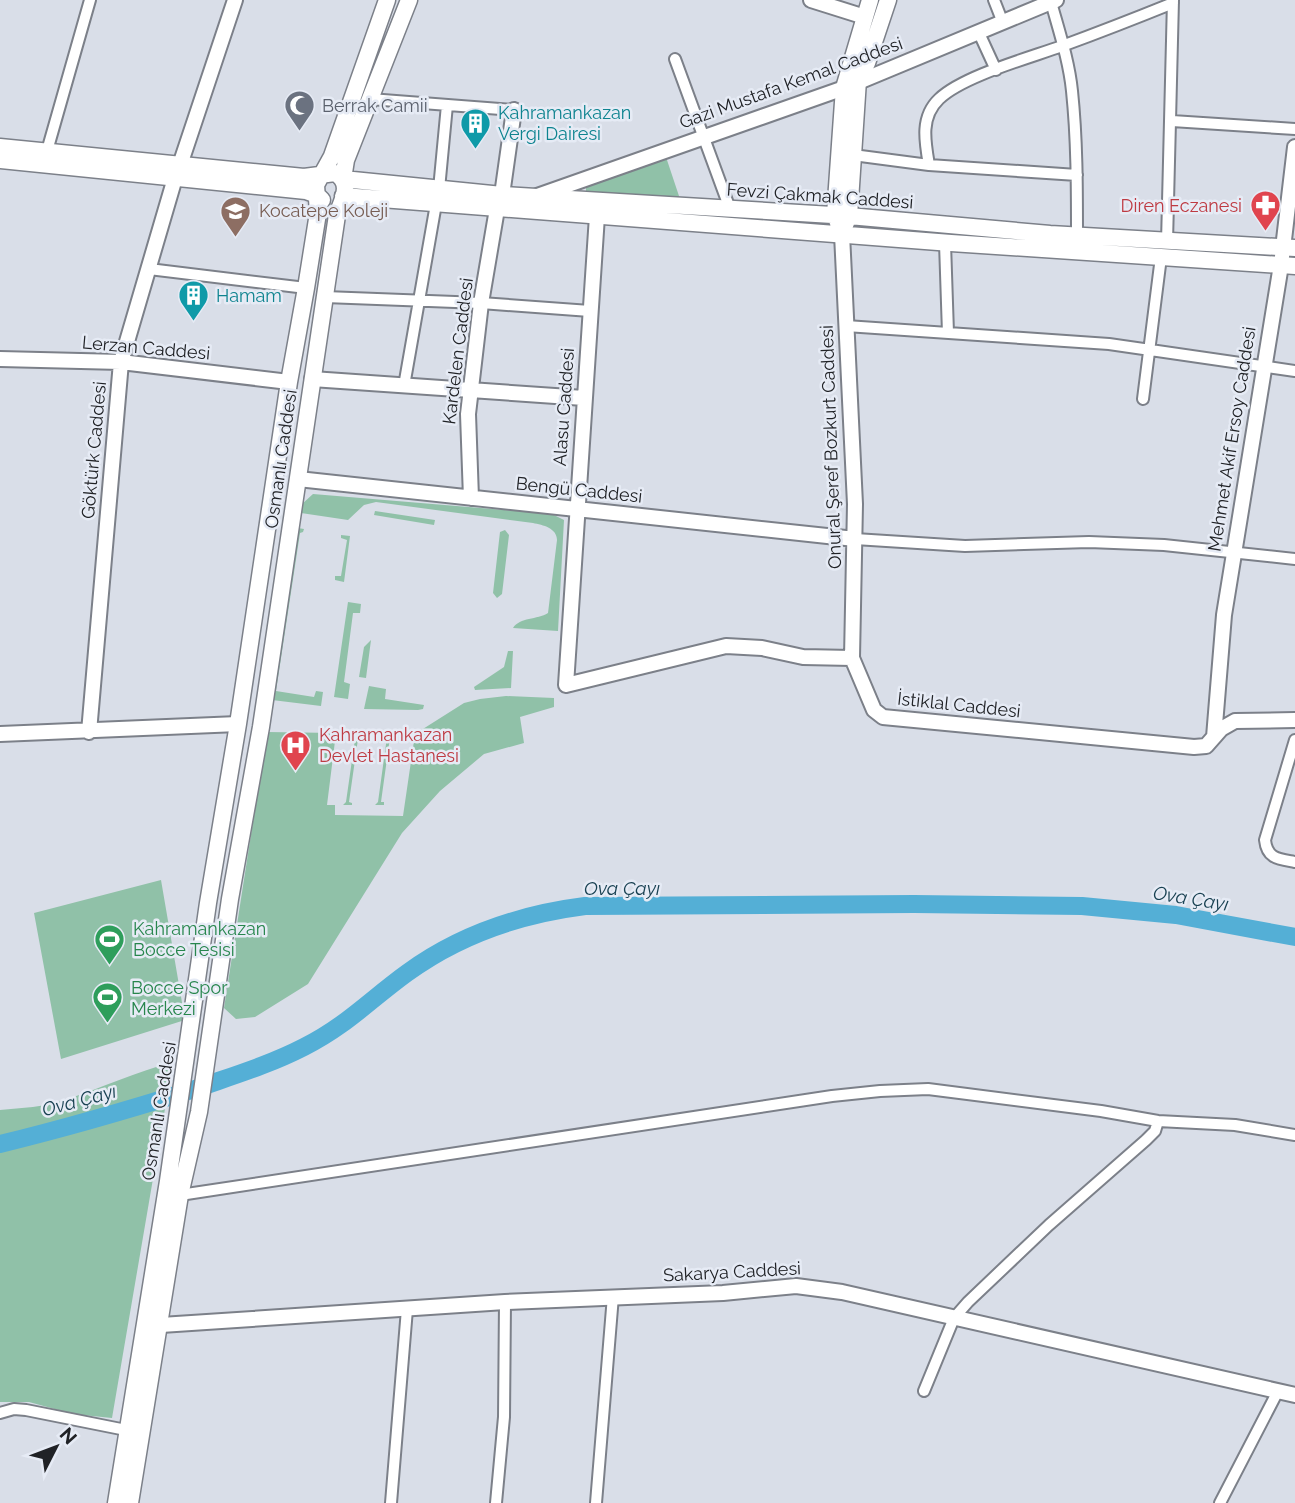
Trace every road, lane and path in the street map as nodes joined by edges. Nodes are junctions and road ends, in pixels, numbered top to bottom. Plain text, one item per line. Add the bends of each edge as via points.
1 (90, 0) edge
2 (235, 0) edge
3 (387, 0) edge
4 (409, 0) edge
5 (811, 0) edge
6 (870, 0) edge
7 (888, 0) edge
8 (993, 0) edge
9 (1053, 1) edge
10 (1173, 2) edge
11 (865, 18) junction
12 (1003, 23) junction
13 (979, 33) junction
14 (1063, 46) junction
15 (675, 59) dead end
16 (996, 69) junction
17 (851, 84) junction
18 (370, 99) junction
19 (447, 105) junction
20 (514, 110) joint
21 (1172, 121) junction
22 (1295, 129) edge
23 (705, 136) junction
24 (0, 147) edge
25 (1295, 147) edge
26 (47, 151) junction
27 (853, 155) junction
28 (0, 160) edge
29 (929, 165) junction
30 (178, 171) junction
31 (323, 175) junction
32 (1077, 176) junction
33 (343, 179) junction
34 (317, 195) junction
35 (343, 196) junction
36 (537, 196) junction
37 (438, 197) junction
38 (500, 202) junction
39 (730, 209) junction
40 (842, 215) junction
41 (597, 216) junction
42 (842, 234) junction
43 (1077, 236) junction
44 (945, 243) junction
45 (1289, 248) edge
46 (1164, 250) junction
47 (1288, 265) edge
48 (149, 269) junction
49 (306, 288) junction
50 (325, 297) junction
51 (418, 302) junction
52 (481, 303) junction
53 (590, 311) junction
54 (846, 326) junction
55 (948, 333) junction
56 (1148, 349) junction
57 (0, 359) edge
58 (121, 362) junction
59 (1263, 367) junction
60 (1295, 371) edge
61 (312, 379) junction
62 (289, 382) junction
63 (404, 386) junction
64 (471, 390) junction
65 (584, 398) junction
66 (1143, 399) dead end
67 (298, 479) junction
68 (471, 498) junction
69 (576, 509) junction
70 (855, 539) junction
71 (1233, 553) junction
72 (1295, 559) edge
73 (852, 658) junction
74 (1295, 720) edge
75 (238, 724) junction
76 (261, 727) junction
77 (89, 732) junction
78 (0, 734) edge
79 (1214, 737) junction
80 (1295, 740) edge
81 (1295, 862) edge
82 (1158, 1121) junction
83 (1295, 1135) edge
84 (180, 1195) junction
85 (613, 1296) junction
86 (505, 1302) junction
87 (407, 1309) junction
88 (954, 1318) junction
89 (161, 1325) junction
90 (924, 1391) dead end
91 (1278, 1391) junction
92 (1295, 1395) edge
93 (0, 1412) edge
94 (127, 1430) junction
95 (116, 1503) edge
96 (130, 1503) edge
97 (391, 1503) edge
98 (496, 1503) edge
99 (596, 1503) edge
100 (1220, 1503) edge

1 - 26 street
2 - 30 street, Göktürk Caddesi
3 - 31 main road
4 - 18 main road
5 - 11 street
6 - 11 main road, Onural Şeref Bozkurt Caddesi
7 - 17 main road, Onural Şeref Bozkurt Caddesi
8 - 12 street
9 - 12 street, Gazi Mustafa Kemal Caddesi
9 - 14 street
10 - 14 street
10 - 21 street
11 - 17 main road, Onural Şeref Bozkurt Caddesi
12 - 13 street, Gazi Mustafa Kemal Caddesi
13 - 16 street
13 - 17 street, Gazi Mustafa Kemal Caddesi
14 - 16 street
14 - 32 street via 1072,89
15 - 23 street
16 - 29 street via 938,100 923,137
17 - 23 street, Gazi Mustafa Kemal Caddesi
17 - 27 main road, Onural Şeref Bozkurt Caddesi
17 - 40 main road, Onural Şeref Bozkurt Caddesi
18 - 19 street
18 - 33 main road
19 - 20 street
19 - 37 street
20 - 38 street, Kardelen Caddesi
21 - 22 street
21 - 46 street
23 - 36 street, Gazi Mustafa Kemal Caddesi
23 - 39 street
24 - 26 main road
25 - 45 street, Mehmet Akif Ersoy Caddesi
26 - 30 main road
27 - 29 street
27 - 40 main road, Onural Şeref Bozkurt Caddesi
28 - 30 main road
29 - 32 street
30 - 31 main road
30 - 34 main road
30 - 48 street, Göktürk Caddesi
31 - 33 main road via 335,173
31 - 34 main road via 316,185
32 - 43 street
33 - 35 main road
33 - 37 main road, Fevzi Çakmak Caddesi
34 - 35 main road via 329,203
34 - 49 main road, Osmanlı Caddesi
35 - 37 main road, Fevzi Çakmak Caddesi
35 - 50 main road, Osmanlı Caddesi
36 - 38 main road, Fevzi Çakmak Caddesi
36 - 39 main road, Fevzi Çakmak Caddesi
37 - 38 main road, Fevzi Çakmak Caddesi
37 - 51 street
38 - 41 main road, Fevzi Çakmak Caddesi
38 - 52 street, Kardelen Caddesi
39 - 40 main road, Fevzi Çakmak Caddesi
40 - 42 main road, Onural Şeref Bozkurt Caddesi
40 - 43 main road, Fevzi Çakmak Caddesi
41 - 42 main road, Fevzi Çakmak Caddesi
41 - 53 street, Alasu Caddesi
42 - 44 main road, Fevzi Çakmak Caddesi
42 - 54 street, Onural Şeref Bozkurt Caddesi
43 - 46 main road, Fevzi Çakmak Caddesi
44 - 46 main road, Fevzi Çakmak Caddesi
44 - 55 street
45 - 46 main road, Fevzi Çakmak Caddesi
45 - 47 street, Mehmet Akif Ersoy Caddesi
46 - 47 main road, Fevzi Çakmak Caddesi
46 - 56 street
47 - 59 street, Mehmet Akif Ersoy Caddesi
48 - 49 street
48 - 58 street, Göktürk Caddesi
49 - 62 main road, Osmanlı Caddesi
50 - 51 street
50 - 61 main road, Osmanlı Caddesi
51 - 52 street
51 - 63 street
52 - 53 street
52 - 64 street, Kardelen Caddesi
53 - 65 street, Alasu Caddesi
54 - 55 street
54 - 70 street, Onural Şeref Bozkurt Caddesi
55 - 56 street
56 - 59 street
56 - 66 street
57 - 58 street, Lerzan Caddesi
58 - 62 street, Lerzan Caddesi
58 - 77 street, Göktürk Caddesi
59 - 60 street
59 - 71 street, Mehmet Akif Ersoy Caddesi
61 - 63 street
61 - 67 main road, Osmanlı Caddesi
62 - 75 main road, Osmanlı Caddesi
63 - 64 street
64 - 65 street
64 - 68 street, Kardelen Caddesi via 467,438
65 - 69 street, Alasu Caddesi
67 - 68 street, Bengü Caddesi
67 - 76 main road, Osmanlı Caddesi
68 - 69 street, Bengü Caddesi
69 - 70 street, Bengü Caddesi
69 - 73 street, Alasu Caddesi via 566,685 726,646 803,657
70 - 71 street via 964,546 1089,542
70 - 73 street, Onural Şeref Bozkurt Caddesi
71 - 72 street
71 - 79 street, Mehmet Akif Ersoy Caddesi
73 - 79 street, İstiklal Caddesi via 874,709 883,717 1194,747 1206,746
74 - 79 street, İstiklal Caddesi via 1235,720
75 - 76 main road via 247,737 255,736
75 - 77 street
75 - 94 main road, Osmanlı Caddesi
76 - 84 main road, Osmanlı Caddesi via 199,1112
77 - 78 street
80 - 81 street via 1266,836 1266,848 1275,858
82 - 83 street via 1235,1125
82 - 84 street via 928,1089 880,1091
82 - 88 street via 1146,1140 1049,1225
84 - 89 main road, Osmanlı Caddesi
85 - 86 street, Sakarya Caddesi
85 - 88 street, Sakarya Caddesi via 796,1286
85 - 99 street
86 - 87 street, Sakarya Caddesi
86 - 98 street via 504,1417
87 - 89 street, Sakarya Caddesi
87 - 97 street
88 - 90 street
88 - 91 street, Sakarya Caddesi
89 - 96 main road, Osmanlı Caddesi
91 - 92 street, Sakarya Caddesi
91 - 100 street
93 - 94 street via 26,1410
94 - 95 main road, Osmanlı Caddesi

